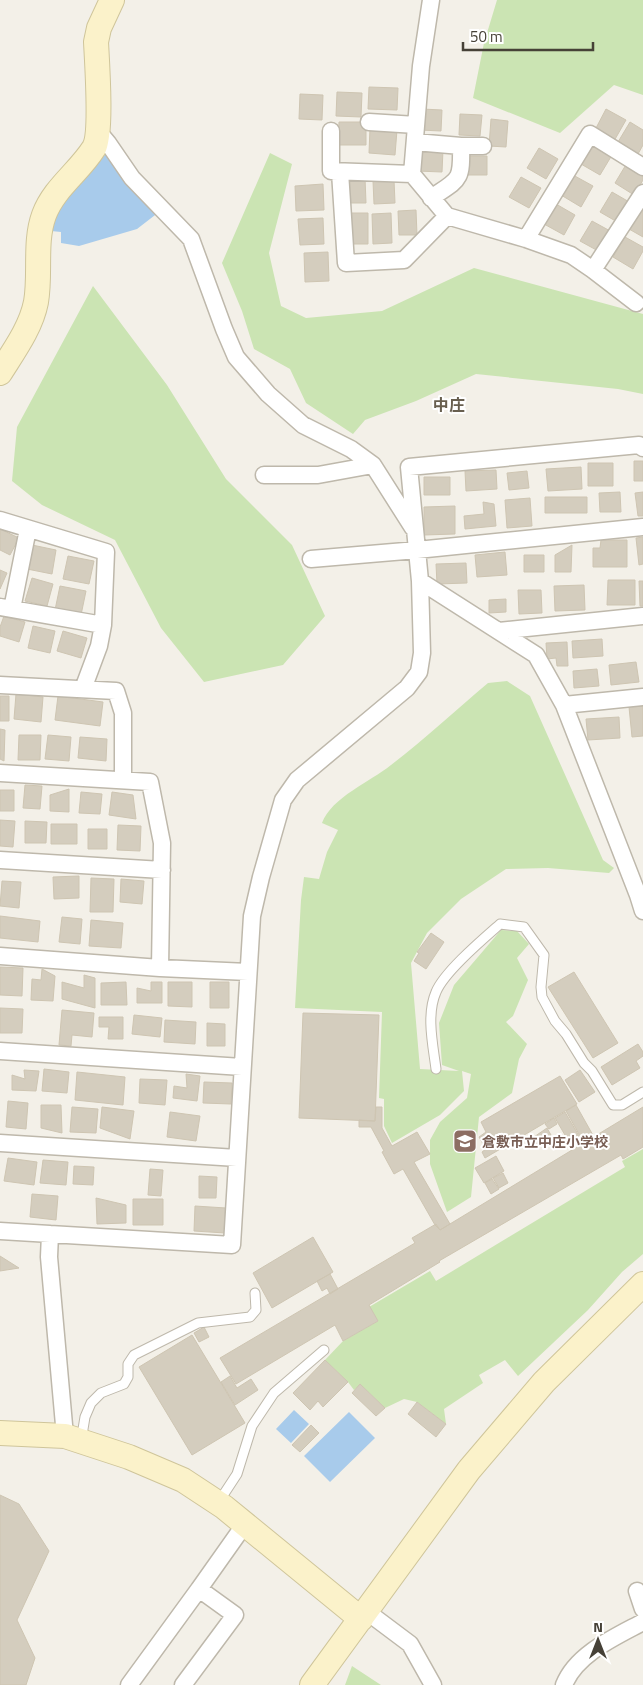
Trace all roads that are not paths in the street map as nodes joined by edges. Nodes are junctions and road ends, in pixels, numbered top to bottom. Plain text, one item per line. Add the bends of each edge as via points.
1 (112, 0) edge
2 (431, 0) edge
3 (369, 122) dead end
4 (416, 125) junction
5 (98, 131) junction
6 (331, 132) dead end
7 (415, 142) junction
8 (461, 146) junction
9 (483, 146) dead end
10 (643, 167) edge
11 (340, 172) junction
12 (412, 174) junction
13 (643, 193) edge
14 (431, 198) junction
15 (447, 216) junction
16 (526, 239) junction
17 (593, 270) junction
18 (636, 303) dead end
19 (0, 373) edge
20 (643, 448) edge
21 (373, 465) junction
22 (264, 475) dead end
23 (0, 520) edge
24 (643, 527) edge
25 (28, 529) junction
26 (416, 532) junction
27 (417, 550) junction
28 (311, 559) dead end
29 (420, 581) junction
30 (6, 608) edge
31 (643, 616) edge
32 (103, 625) junction
33 (499, 631) junction
34 (0, 685) edge
35 (83, 689) junction
36 (643, 697) edge
37 (564, 705) junction
38 (0, 773) edge
39 (123, 780) junction
40 (0, 860) edge
41 (162, 870) junction
42 (643, 911) edge
43 (0, 956) edge
44 (160, 968) junction
45 (248, 972) junction
46 (0, 1051) edge
47 (242, 1066) junction
48 (436, 1069) dead end
49 (643, 1092) edge
50 (0, 1143) edge
51 (237, 1158) junction
52 (0, 1231) edge
53 (50, 1234) junction
54 (643, 1284) edge
55 (255, 1293) dead end
56 (324, 1350) dead end
57 (0, 1433) edge
58 (73, 1438) junction
59 (218, 1504) junction
60 (245, 1524) junction
61 (199, 1589) junction
62 (637, 1591) dead end
63 (643, 1609) edge
64 (364, 1615) junction
65 (643, 1622) edge
66 (128, 1685) edge
67 (183, 1685) edge
68 (312, 1685) edge
69 (433, 1685) edge
70 (564, 1685) edge

1 - 5 street via 96,42
2 - 4 street
3 - 4 street
4 - 7 street
5 - 19 street via 95,146 53,197 44,215 40,229 36,302 22,337
5 - 21 street via 132,178 191,239 236,357 268,394 303,425 351,449
6 - 11 street via 331,171
7 - 8 street
7 - 12 street
8 - 9 street
8 - 14 street via 462,169 456,181
10 - 16 street via 590,134
11 - 12 street
11 - 15 street via 346,263 404,260
12 - 14 street
13 - 17 street
14 - 15 street
15 - 16 street
16 - 17 street via 571,255
17 - 18 street
20 - 26 street via 639,445 409,467
21 - 22 street via 318,475
21 - 26 street
23 - 25 street
24 - 27 street
25 - 30 street
25 - 32 street via 106,552
26 - 27 street
27 - 28 street
27 - 29 street
29 - 33 street
29 - 45 street via 422,653 419,672 407,688 297,780 283,800 252,916
30 - 32 street
31 - 33 street
32 - 35 street
33 - 37 street via 536,655
34 - 35 street
35 - 39 street via 116,691 123,714
36 - 37 street
37 - 42 street
38 - 39 street
39 - 41 street via 150,782 162,843
40 - 41 street
41 - 44 street
43 - 44 street
44 - 45 street
45 - 47 street
46 - 47 street
47 - 51 street
48 - 49 lane via 431,1013 436,992 445,977 500,924 524,928 544,955 542,997 613,1105 622,1104
50 - 51 street
51 - 53 street via 232,1245
52 - 53 street
53 - 58 street via 49,1258
54 - 64 street via 544,1382 470,1470
55 - 58 lane via 256,1310 250,1317 198,1323 134,1355 128,1364 128,1377 124,1384 101,1392 91,1403
56 - 59 lane via 274,1393 252,1426 237,1474
57 - 58 street
58 - 59 street via 183,1480
59 - 60 street
60 - 61 street
60 - 64 street
61 - 66 street
61 - 67 street via 236,1615
62 - 63 street
64 - 68 street
64 - 69 street via 410,1644
65 - 70 street via 586,1657 568,1675

